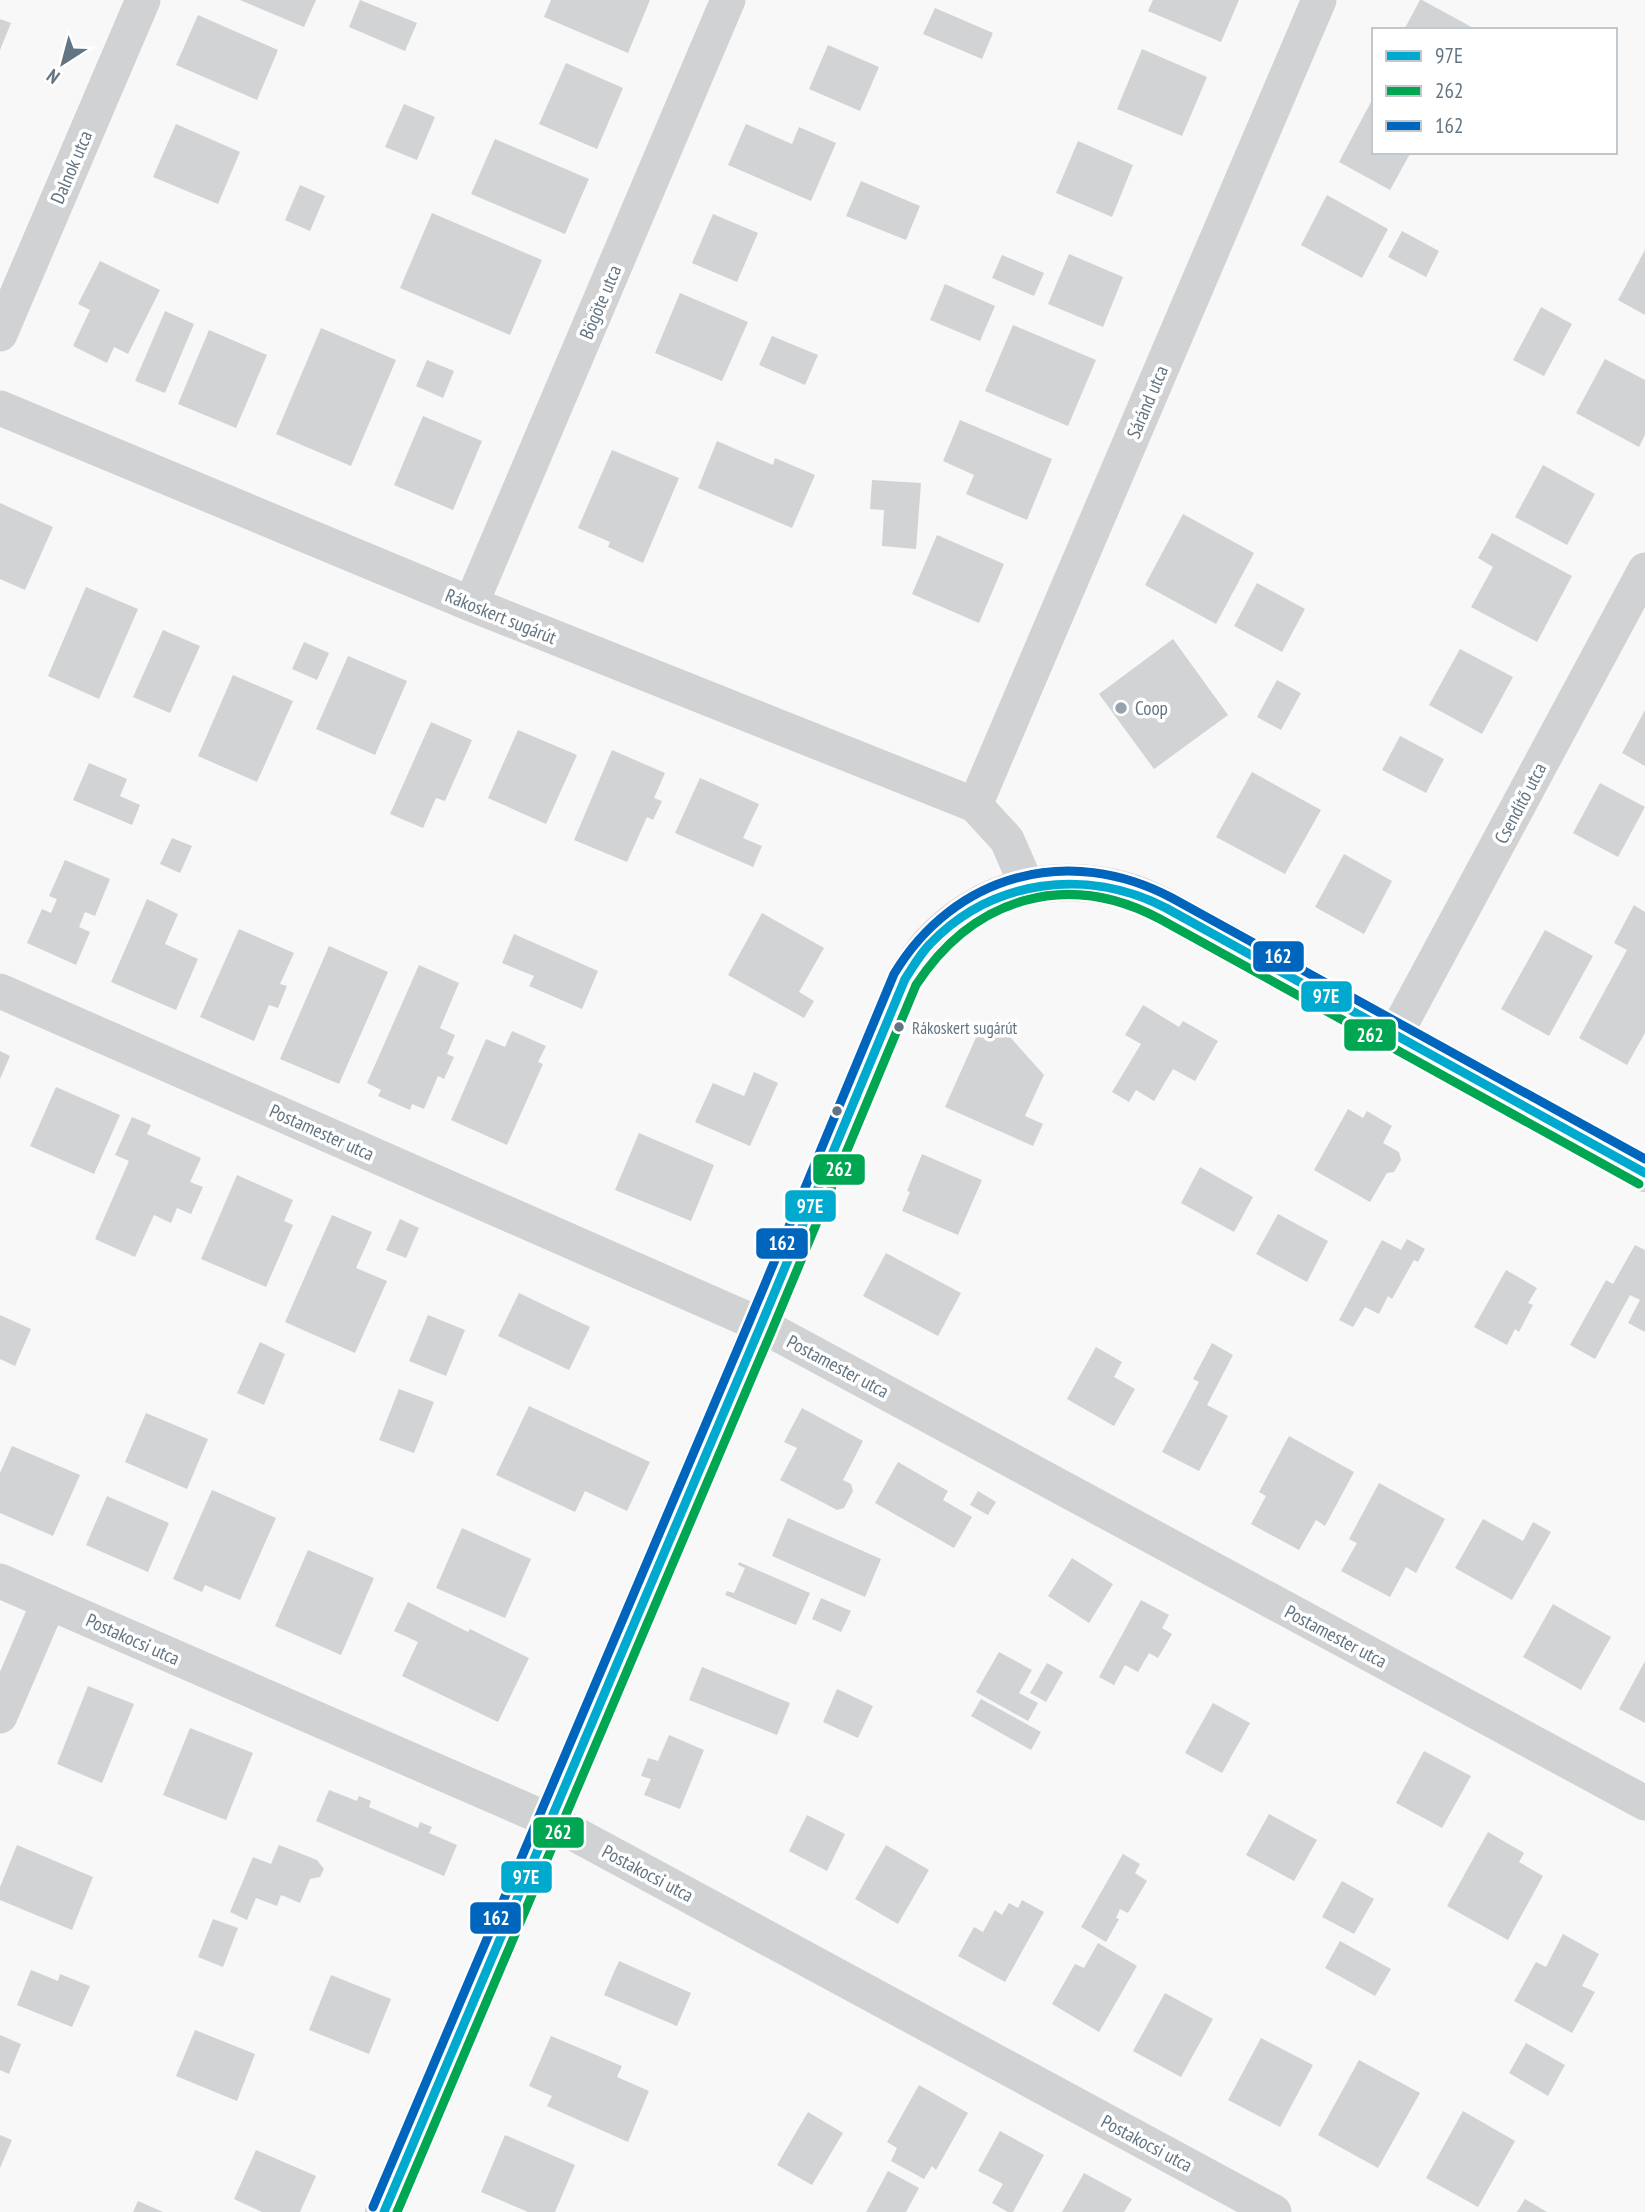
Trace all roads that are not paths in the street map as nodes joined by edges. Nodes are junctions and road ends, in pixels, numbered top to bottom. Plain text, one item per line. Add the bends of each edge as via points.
1 (143, 0) edge
2 (728, 0) edge
3 (1319, 0) edge
4 (0, 334) edge
5 (0, 408) edge
6 (1645, 570) edge
7 (471, 604) junction
8 (975, 804) junction
9 (1027, 886) junction
10 (0, 991) edge
11 (1395, 1035) junction
12 (1645, 1173) edge
13 (761, 1325) junction
14 (0, 1581) edge
15 (49, 1602) junction
16 (0, 1716) edge
17 (1645, 1803) edge
18 (549, 1820) junction
19 (384, 2212) edge
20 (1274, 2212) edge

1 - 4 street, Dalnok utca
2 - 7 street, Bögöte utca
3 - 8 street, Sáránd utca
5 - 7 street, Rákoskert sugárút
6 - 11 street, Csendítő utca
7 - 8 street, Rákoskert sugárút
8 - 9 street, Rákoskert sugárút via 1007,840
9 - 11 street via 1059,881 1128,891
9 - 13 street via 990,899 955,920 928,946 905,979
10 - 13 street, Postamester utca
11 - 12 street
13 - 17 street, Postamester utca
13 - 18 street
14 - 15 street, Postakocsi utca
15 - 16 street
15 - 18 street, Postakocsi utca
18 - 19 street
18 - 20 street, Postakocsi utca

